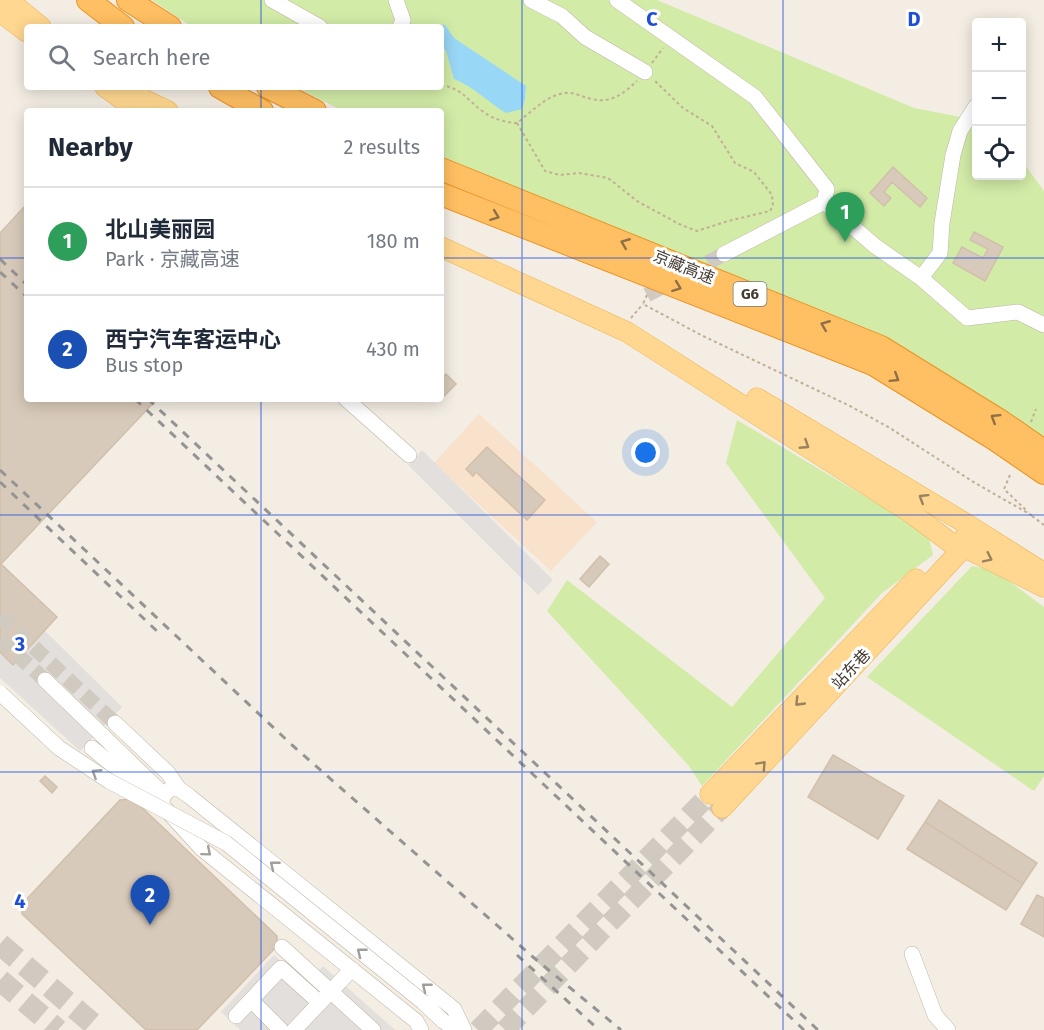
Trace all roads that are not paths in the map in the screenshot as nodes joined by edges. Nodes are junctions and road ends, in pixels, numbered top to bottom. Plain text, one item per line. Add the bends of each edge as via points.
1 (8, 0) edge
2 (88, 0) edge
3 (128, 0) edge
4 (272, 0) edge
5 (396, 0) edge
6 (531, 0) edge
7 (617, 0) edge
8 (0, 12) edge
9 (37, 24) edge
10 (119, 24) edge
11 (165, 24) edge
12 (315, 24) edge
13 (401, 24) edge
14 (24, 30) edge
15 (645, 72) road end
16 (109, 90) edge
17 (130, 90) edge
18 (225, 90) edge
19 (274, 90) edge
20 (134, 108) edge
21 (162, 108) edge
22 (257, 108) edge
23 (309, 108) edge
24 (972, 112) edge
25 (444, 170) edge
26 (444, 195) edge
27 (824, 202) junction
28 (444, 236) edge
29 (444, 248) edge
30 (724, 254) tunnel mouth
31 (921, 278) junction
32 (1044, 325) edge
33 (349, 402) edge
34 (1044, 451) edge
35 (409, 455) dead end
36 (1044, 473) edge
37 (958, 519) junction
38 (958, 545) junction
39 (1044, 573) edge
40 (1044, 586) edge
41 (45, 680) tunnel mouth
42 (0, 693) edge
43 (115, 723) tunnel mouth
44 (92, 748) dead end
45 (179, 789) junction
46 (162, 800) junction
47 (716, 801) tunnel mouth
48 (282, 947) dead end
49 (912, 954) dead end
50 (352, 969) junction
51 (331, 991) junction
52 (251, 1000) junction
53 (320, 1003) junction
54 (236, 1016) dead end
55 (281, 1030) edge
56 (294, 1030) edge
57 (373, 1030) edge
58 (421, 1030) edge
59 (457, 1030) edge
60 (464, 1030) edge
61 (948, 1030) edge

1 - 9 main road
2 - 10 highway
3 - 11 highway
4 - 12 street
5 - 13 street
6 - 15 street via 562,16 585,36
7 - 27 street via 755,97 827,189
8 - 14 main road
16 - 20 main road
17 - 21 main road
18 - 22 highway
19 - 23 highway
24 - 31 street via 960,131 953,155 940,253
34 -> 25 highway, 京藏高速 / G6 via 881,347
26 -> 36 highway, 京藏高速 / G6 via 873,364
27 - 30 street
27 - 31 street via 875,246
37 -> 28 main road via 637,312
29 -> 38 main road via 627,332
31 - 32 street via 967,318 1018,312
33 - 35 street
37 - 38 main road
37 - 39 main road
38 -> 40 main road
38 - 47 main road, 站东巷
41 - 46 street
59 -> 42 street, bridge via 226,843 109,781 59,748
43 - 45 street via 168,773
44 - 46 street via 147,796
45 - 46 street via 170,789
60 -> 45 street via 454,1009
46 -> 50 street via 202,849
48 - 51 street
49 - 61 street via 935,1015
50 - 51 street
50 - 58 street
51 - 53 street
51 - 57 street
52 - 53 street via 281,968
52 - 54 street
52 - 55 street
53 - 56 street

